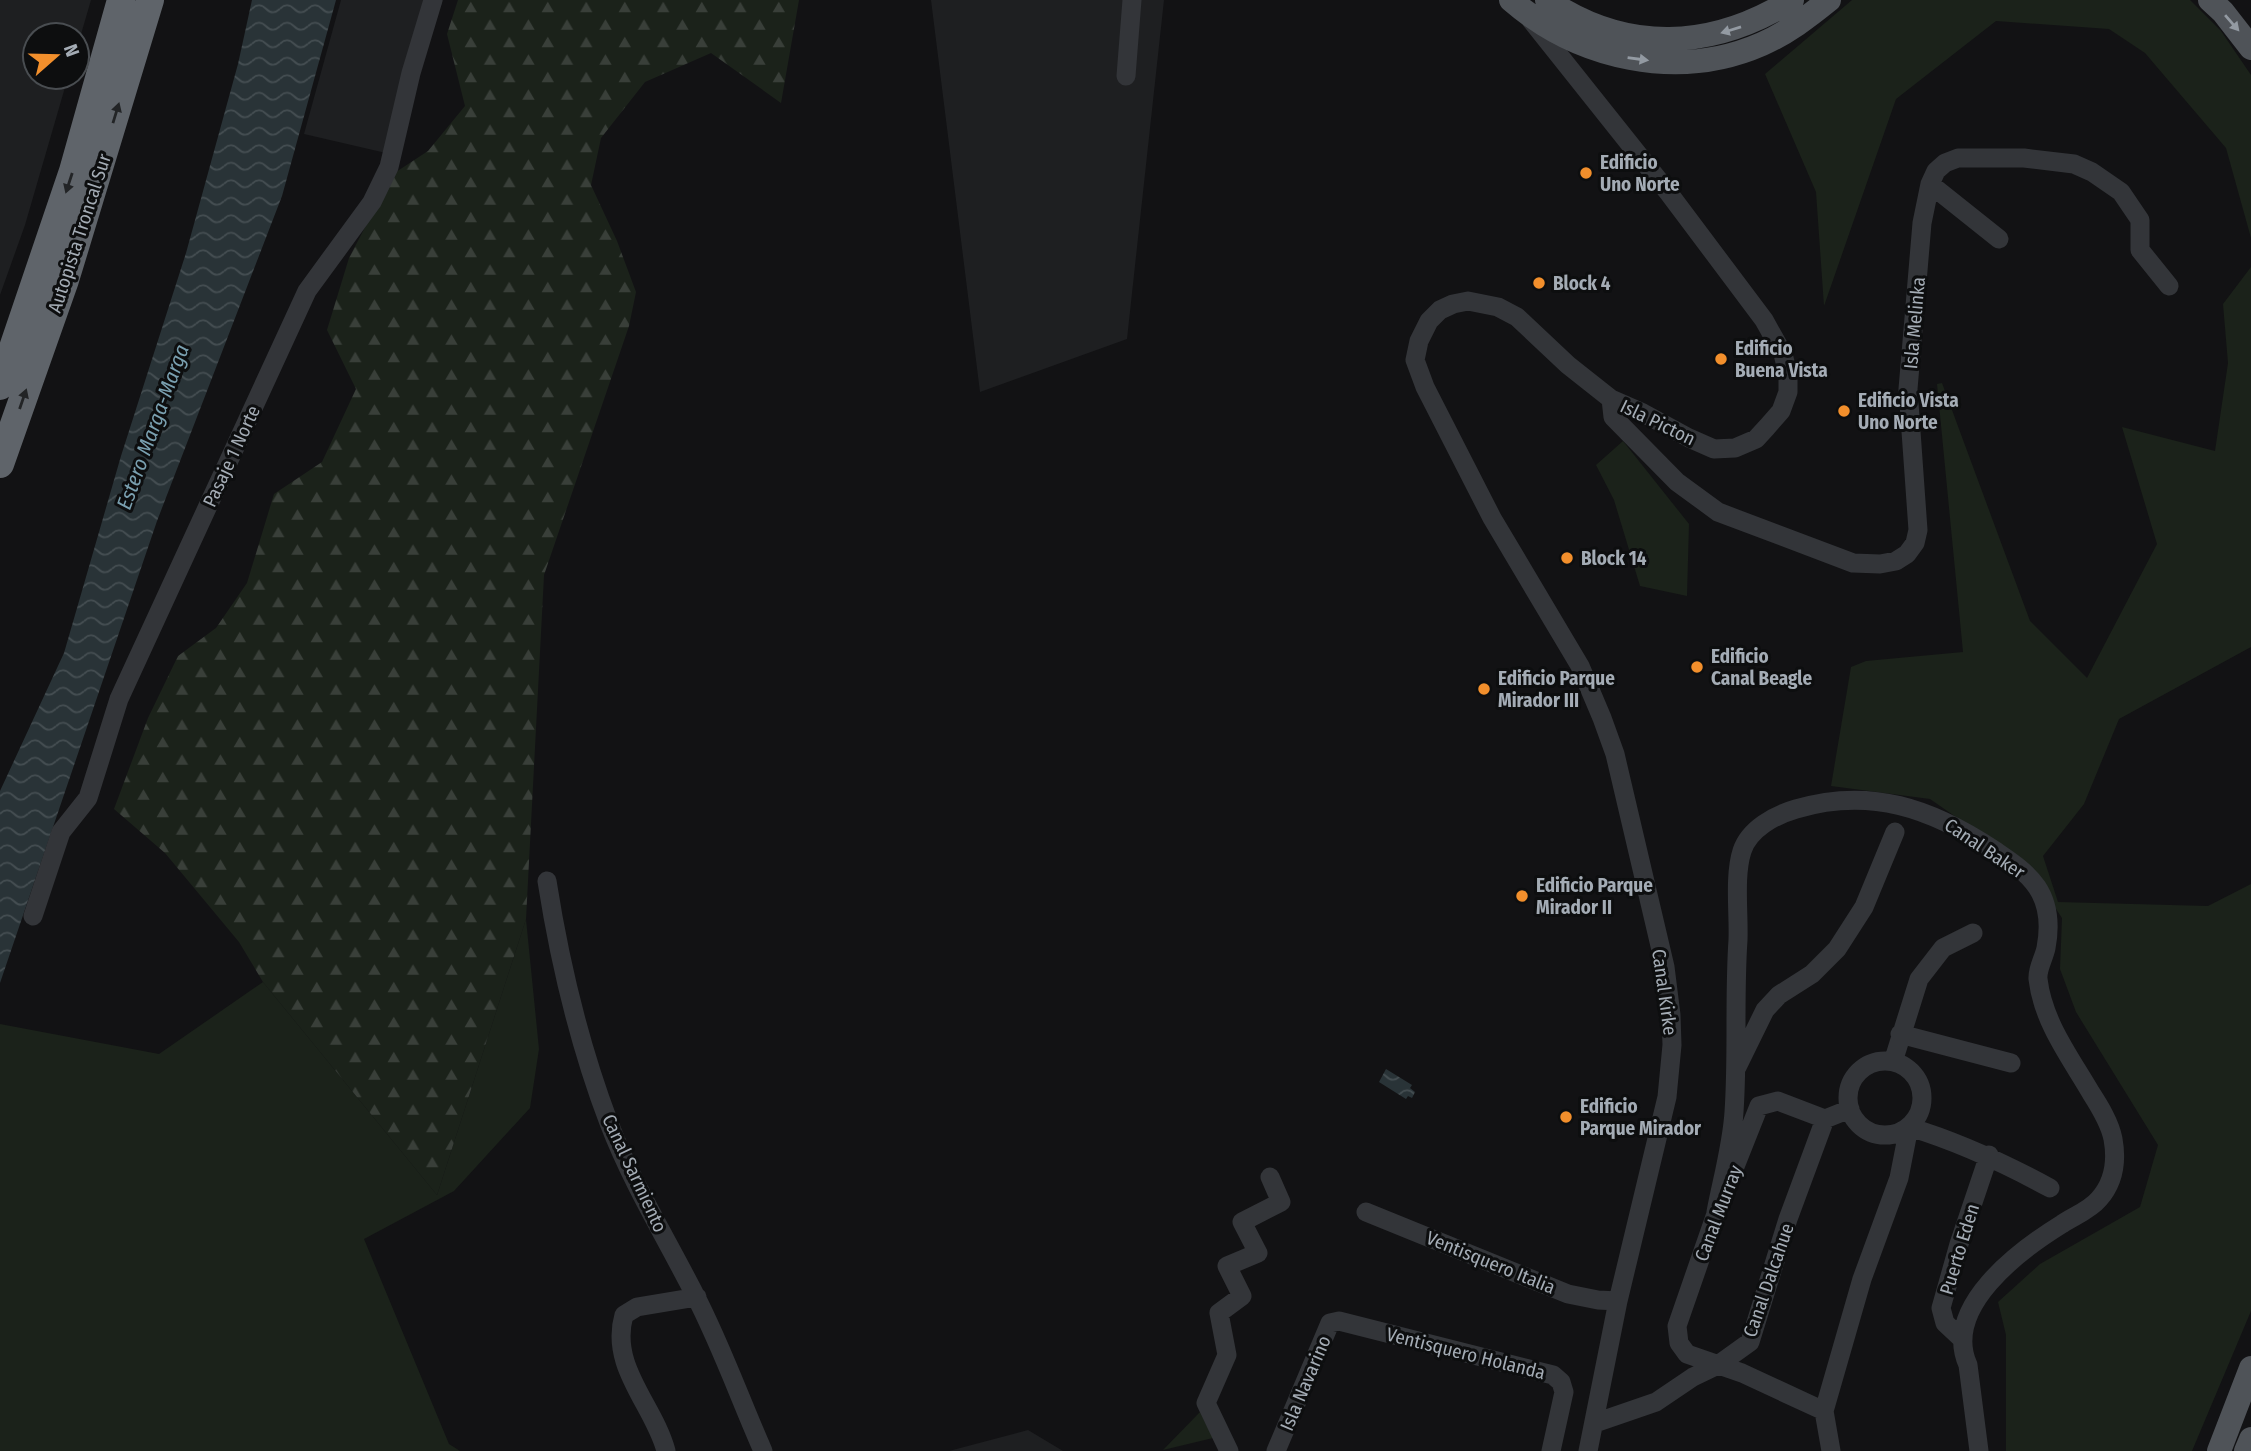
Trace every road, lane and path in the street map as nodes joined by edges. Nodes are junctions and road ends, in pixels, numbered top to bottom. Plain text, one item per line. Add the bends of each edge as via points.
1 (121, 0) edge
2 (150, 0) edge
3 (433, 0) edge
4 (1132, 0) edge
5 (1547, 0) edge
6 (1792, 0) edge
7 (1829, 0) edge
8 (2210, 0) edge
9 (1517, 5) edge
10 (1592, 48) junction
11 (2251, 48) edge
12 (1126, 76) dead end
13 (1584, 88) junction
14 (1930, 184) junction
15 (1999, 239) dead end
16 (2169, 286) dead end
17 (0, 386) edge
18 (1611, 399) junction
19 (0, 464) edge
20 (1492, 518) joint
21 (1895, 832) dead end
22 (547, 881) dead end
23 (33, 916) dead end
24 (1973, 933) dead end
25 (1900, 1034) junction
26 (1893, 1062) junction
27 (2011, 1063) dead end
28 (1735, 1073) junction
29 (1850, 1110) junction
30 (1825, 1119) junction
31 (1909, 1127) junction
32 (1989, 1155) junction
33 (1270, 1177) dead end
34 (2050, 1188) dead end
35 (1366, 1212) dead end
36 (1716, 1212) junction
37 (696, 1297) junction
38 (1618, 1301) junction
39 (1339, 1321) joint
40 (1961, 1338) junction
41 (1718, 1365) junction
42 (2251, 1368) edge
43 (1824, 1411) junction
44 (1595, 1423) junction
45 (2251, 1438) edge
46 (666, 1451) edge
47 (763, 1451) edge
48 (1229, 1451) edge
49 (1276, 1451) edge
50 (1551, 1451) edge
51 (1588, 1451) edge
52 (1831, 1451) edge
53 (1979, 1451) edge
54 (2219, 1451) edge
55 (2246, 1451) edge

1 -> 17 highway, Autopista Troncal Sur via 73,171
19 -> 2 highway, Autopista Troncal Sur via 65,280
3 - 23 street, Pasaje 1 Norte via 388,167 372,202 307,291 119,699 88,798 61,832
4 - 12 street
6 -> 5 main road via 1732,30 1673,39 1603,29
10 -> 7 main road via 1654,61 1707,59 1761,44
8 -> 11 main road
9 - 10 main road via 1556,32
9 - 13 street, Isla Picton
10 - 13 street via 1583,66
13 - 18 street, Isla Picton via 1763,320 1783,354 1788,374 1781,411 1756,439 1735,448 1714,449
14 - 15 street
14 - 16 street via 1945,163 1958,158 2074,164 2120,192 2140,220 2140,250
14 - 18 street, Isla Melinka via 1908,389 1918,530 1907,554 1880,564 1853,563 1717,512 1677,482 1613,417
18 - 20 street, Isla Picton via 1517,317 1498,307 1468,301 1435,316 1419,341 1415,360
20 - 38 street, Canal Kirke via 1580,666 1602,718 1615,754 1665,967 1672,1045 1668,1097
21 - 28 street via 1864,907 1837,950 1766,1010
22 - 37 street, Canal Sarmiento via 561,962 595,1084 627,1166
24 - 25 street via 1943,948 1919,979
25 - 26 street
25 - 27 street
26 - 29 street via 1880,1061 1860,1070 1851,1083
26 - 31 street via 1913,1073 1921,1089 1922,1102
28 - 36 street, Canal Baker via 1734,1115
28 - 40 street, Canal Baker via 1739,871 1742,849 1757,829 1781,813 1819,802 1865,799 1940,818 2024,871 2048,910 2046,948 2037,976 2053,1030 2101,1109 2113,1136 2116,1164 2099,1200 2039,1240 1985,1285
29 - 30 street
29 - 31 street via 1868,1130 1886,1135
30 - 36 street, Canal Murray via 1778,1101 1759,1106
30 - 41 street, Canal Dalcahue via 1750,1342
31 - 32 street
31 - 43 street via 1899,1178
32 - 34 street
32 - 40 street, Puerto Eden via 1941,1308 1945,1322
33 - 48 street via 1280,1202 1242,1222 1258,1253 1227,1266 1242,1296 1219,1313 1227,1355 1206,1403
35 - 38 street, Ventisquero Italia via 1568,1294
36 - 41 street, Canal Murray via 1677,1326 1678,1343 1687,1354
37 - 46 street via 636,1307 624,1315 620,1328 630,1378
37 - 47 street, Canal Sarmiento
38 - 44 street, Canal Kirke
39 - 49 street, Isla Navarino via 1330,1323
39 - 50 street, Ventisquero Holanda via 1553,1375 1564,1392
40 - 53 street
41 - 43 street
41 - 44 street, Canal Dalcahue via 1656,1402
42 - 54 main road
43 - 52 street
44 - 51 street, Canal Kirke
45 - 55 main road

